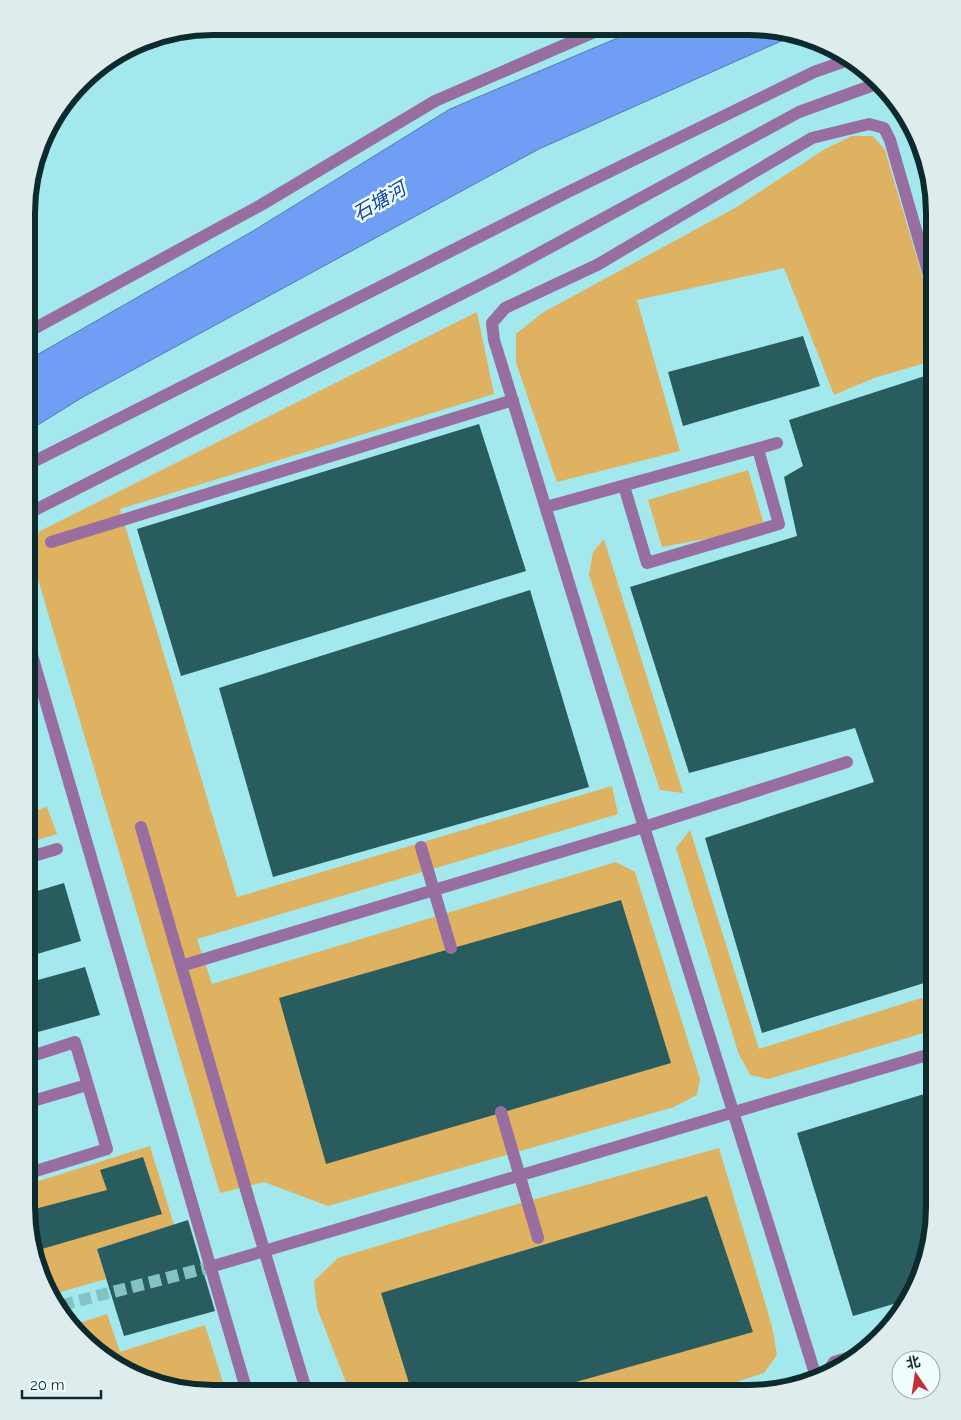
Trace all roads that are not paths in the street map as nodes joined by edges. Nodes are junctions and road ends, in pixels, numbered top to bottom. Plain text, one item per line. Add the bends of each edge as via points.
1 (588, 35) edge
2 (841, 62) edge
3 (872, 85) edge
4 (926, 265) edge
5 (35, 328) edge
6 (513, 400) junction
7 (777, 443) dead end
8 (758, 449) junction
9 (35, 461) edge
10 (624, 486) junction
11 (546, 507) junction
12 (35, 510) edge
13 (51, 542) dead end
14 (35, 665) edge
15 (847, 762) dead end
16 (141, 827) dead end
17 (644, 827) junction
18 (420, 847) dead end
19 (57, 849) dead end
20 (35, 856) edge
21 (434, 890) junction
22 (451, 948) dead end
23 (181, 966) junction
24 (35, 1055) edge
25 (926, 1055) edge
26 (87, 1085) junction
27 (35, 1100) edge
28 (501, 1112) dead end
29 (733, 1113) junction
30 (35, 1171) edge
31 (519, 1176) junction
32 (538, 1238) dead end
33 (264, 1251) junction
34 (210, 1267) junction
35 (814, 1372) edge
36 (245, 1385) edge
37 (305, 1385) edge

1 - 5 street via 436,101 261,205
2 - 9 street via 566,193
3 - 12 street via 799,112 501,274
4 - 6 street via 884,128 868,124 812,138 597,265 505,308 492,323 494,340
6 - 11 street
6 - 13 street
7 - 8 street
8 - 10 street
8 - 10 street via 779,524 647,563
10 - 11 street
11 - 17 street
14 - 34 street
15 - 17 street
16 - 23 street
17 - 21 street
17 - 29 street
18 - 21 street
19 - 20 street
21 - 22 street
21 - 23 street
23 - 33 street
24 - 26 street via 75,1042
25 - 29 street
26 - 27 street
26 - 30 street via 106,1149
28 - 31 street
29 - 31 street
29 - 35 street
31 - 32 street
31 - 33 street
33 - 34 street
33 - 37 street
34 - 36 street

